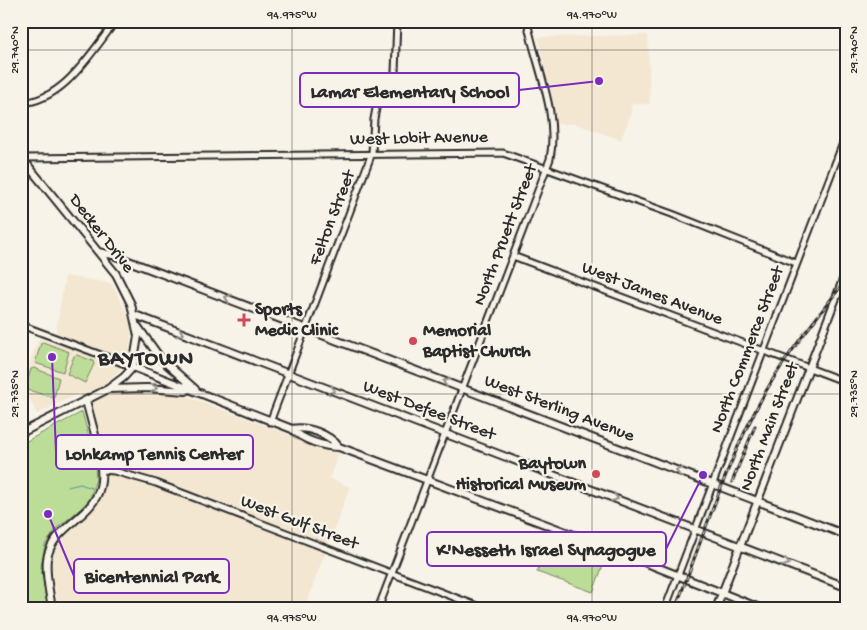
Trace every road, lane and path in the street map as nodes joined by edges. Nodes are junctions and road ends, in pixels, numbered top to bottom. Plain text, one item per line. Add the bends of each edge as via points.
1 (116, 21) edge
2 (397, 21) edge
3 (527, 21) edge
4 (21, 103) edge
5 (846, 135) edge
6 (372, 153) junction
7 (22, 158) edge
8 (547, 167) junction
9 (98, 252) junction
10 (513, 256) junction
11 (796, 263) junction
12 (846, 272) edge
13 (135, 315) junction
14 (21, 325) edge
15 (138, 326) junction
16 (305, 327) junction
17 (763, 350) junction
18 (133, 368) junction
19 (809, 368) junction
20 (288, 373) junction
21 (846, 382) edge
22 (463, 388) junction
23 (108, 389) junction
24 (200, 393) junction
25 (86, 400) junction
26 (270, 422) junction
27 (21, 433) edge
28 (445, 434) junction
29 (102, 470) junction
30 (428, 481) junction
31 (712, 485) junction
32 (757, 502) junction
33 (695, 528) junction
34 (846, 536) edge
35 (740, 546) junction
36 (391, 573) junction
37 (678, 576) junction
38 (846, 587) edge
39 (722, 593) junction
40 (52, 609) edge
41 (378, 609) edge
42 (485, 609) edge
43 (666, 609) edge
44 (716, 609) edge
45 (762, 609) edge

1 - 4 street via 67,81 40,99
2 - 6 street, Felton Street via 395,72 390,85 378,98
3 - 8 street, North Pruett Street via 551,112 553,142
5 - 11 street, North Commerce Street
6 - 7 street, West Lobit Avenue
6 - 8 street, West Lobit Avenue via 494,152
6 - 16 street, Felton Street
7 - 9 main road, Decker Drive
8 - 10 street, North Pruett Street
8 - 11 street, West Lobit Avenue
9 - 13 main road, Decker Drive via 125,289
16 -> 9 main road, West Sterling Avenue via 114,255
10 - 17 street, West James Avenue
10 - 22 street, North Pruett Street
11 - 17 street, North Commerce Street
12 - 19 main road, North Main Street
13 - 15 main road, Decker Drive
13 -> 20 main road, West Defee Street
14 - 18 street
15 - 18 main road, Decker Drive
15 - 24 main road via 161,359
16 - 20 street, Felton Street
22 -> 16 main road, West Sterling Avenue
17 - 19 street, West James Avenue
17 - 31 street, North Commerce Street
18 - 23 main road
18 - 24 main road
19 - 21 street, West James Avenue
19 - 32 main road, North Main Street
20 - 26 street, Felton Street
20 -> 28 main road, West Defee Street
22 - 28 street, North Pruett Street
31 -> 22 main road, West Sterling Avenue
23 -> 24 main road via 154,388
23 - 25 main road
24 - 26 main road
25 - 27 main road
25 - 29 main road
26 - 30 main road via 324,435 339,447
28 - 30 street, North Pruett Street
28 -> 33 main road, West Defee Street
29 - 36 street, West Gulf Street via 156,483
29 - 40 main road via 94,502 67,526 50,549 46,574
30 - 36 street, North Pruett Street
30 - 37 main road
31 - 32 main road, West Sterling Avenue
31 - 33 street, North Commerce Street
32 - 34 main road, West Sterling Avenue
32 - 35 main road, North Main Street
33 - 35 main road, West Defee Street
33 - 37 street, North Commerce Street
35 -> 38 main road, West Defee Street
35 - 39 main road, North Main Street
36 - 41 street, North Pruett Street
36 - 42 street, West Gulf Street
37 - 39 main road
37 - 43 street, North Commerce Street
39 - 44 main road, North Main Street
39 - 45 main road

